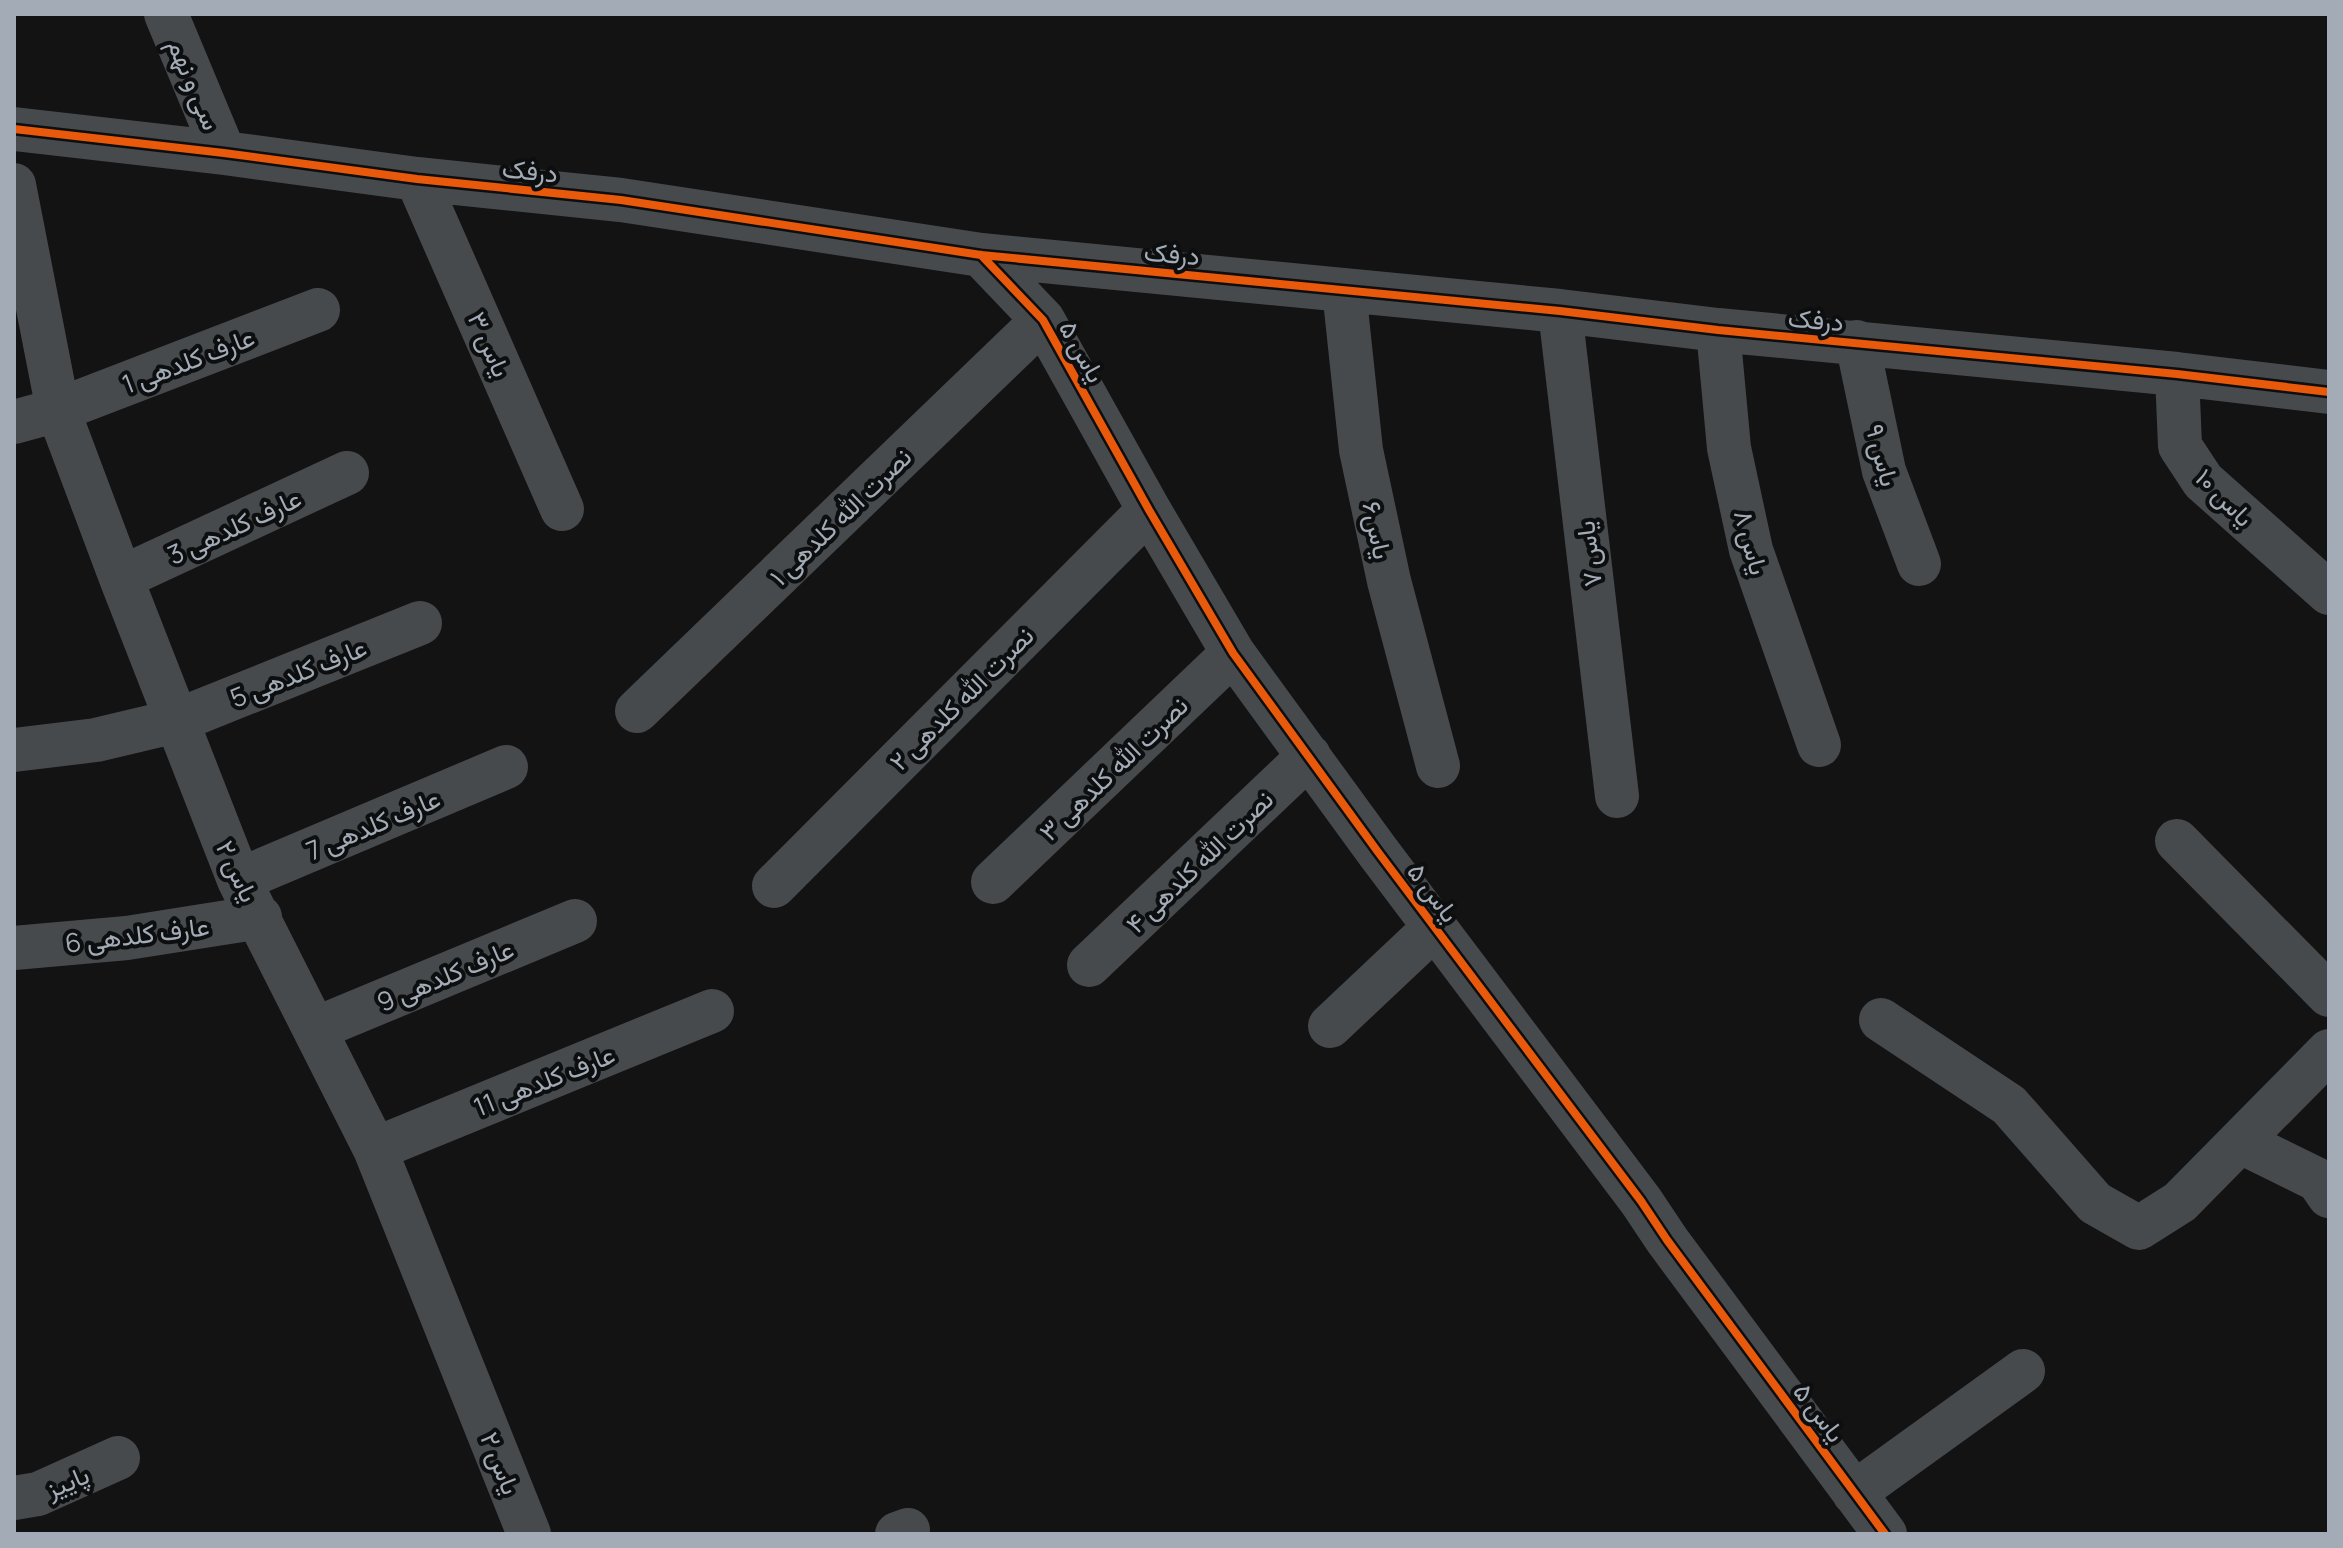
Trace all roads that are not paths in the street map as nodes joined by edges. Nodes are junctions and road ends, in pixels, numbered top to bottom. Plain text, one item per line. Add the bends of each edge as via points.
1 (166, 14) edge
2 (14, 129) edge
3 (224, 153) junction
4 (417, 179) junction
5 (14, 185) edge
6 (981, 255) junction
7 (1344, 290) junction
8 (318, 310) dead end
9 (1560, 311) junction
10 (1043, 320) junction
11 (1718, 330) junction
12 (1857, 342) junction
13 (2177, 374) junction
14 (2329, 392) edge
15 (58, 410) junction
16 (14, 422) edge
17 (347, 473) dead end
18 (562, 509) dead end
19 (1149, 510) junction
20 (1919, 564) dead end
21 (121, 578) junction
22 (2329, 593) edge
23 (420, 623) dead end
24 (1233, 653) junction
25 (637, 711) dead end
26 (176, 721) junction
27 (1819, 745) dead end
28 (14, 750) edge
29 (1309, 756) junction
30 (1438, 766) dead end
31 (506, 767) dead end
32 (1617, 796) dead end
33 (2177, 841) dead end
34 (239, 880) junction
35 (993, 882) dead end
36 (774, 886) dead end
37 (260, 917) junction
38 (575, 921) dead end
39 (1435, 927) junction
40 (14, 948) edge
41 (1089, 965) dead end
42 (2329, 995) edge
43 (712, 1011) dead end
44 (1881, 1020) dead end
45 (1330, 1026) dead end
46 (315, 1029) junction
47 (2329, 1051) edge
48 (2241, 1142) junction
49 (375, 1149) junction
50 (2329, 1196) edge
51 (2023, 1371) dead end
52 (118, 1458) dead end
53 (1854, 1493) junction
54 (14, 1498) edge
55 (529, 1534) edge
56 (1885, 1534) edge

1 - 3 street, سی و نهم
2 - 3 street, درفک
3 - 4 street, درفک
4 - 6 street, درفک via 621,200
4 - 18 street, یاس ۳
5 - 15 street, یاس ۲
6 - 7 street, درفک
6 - 10 street, یاس ۵
7 - 9 street, درفک
7 - 30 street, یاس۶ via 1361,450
8 - 15 street, عارف کلدهی 1
9 - 11 street, درفک
9 - 32 street, یاس ۷
10 - 19 street, یاس ۵
10 - 25 street, نصرت الله کلدهی ۱
11 - 12 street, درفک
11 - 27 street, یاس ۸ via 1729,448 1751,550
12 - 13 street, درفک
12 - 20 street, یاس ۹ via 1884,471
13 - 14 street, درفک
13 - 22 street, یاس ۱۰ via 2180,446 2203,481
15 - 16 street, عارف کلدهی 1
15 - 21 street, یاس ۲
17 - 21 street, عارف کلدهی 3
19 - 24 street, یاس ۵
19 - 36 street, نصرت الله کلدهی ۲
21 - 26 street, یاس ۲
23 - 26 street, عارف کلدهی 5
24 - 29 street, یاس ۵
24 - 35 street, نصرت الله کلدهی ۳
26 - 28 street, عارف کلدهی 5 via 96,740
26 - 34 street, یاس ۲
29 - 39 street, یاس ۵
29 - 41 street, نصرت الله کلدهی ۴
31 - 34 street, عارف کلدهی 7
33 - 42 street
34 - 37 street, یاس ۲
37 - 40 street, عارف کلدهی 6 via 127,938
37 - 46 street, یاس ۲
38 - 46 street, عارف کلدهی 9
39 - 45 street
39 - 53 street, یاس ۵
43 - 49 street, عارف کلدهی 11
44 - 48 street via 2009,1105 2095,1203 2139,1228 2180,1202
46 - 49 street, یاس ۲
47 - 48 street
48 - 50 street via 2318,1180
49 - 55 street, یاس ۲
51 - 53 street
52 - 54 street, پاییز via 38,1494
53 - 56 street, یاس ۵

